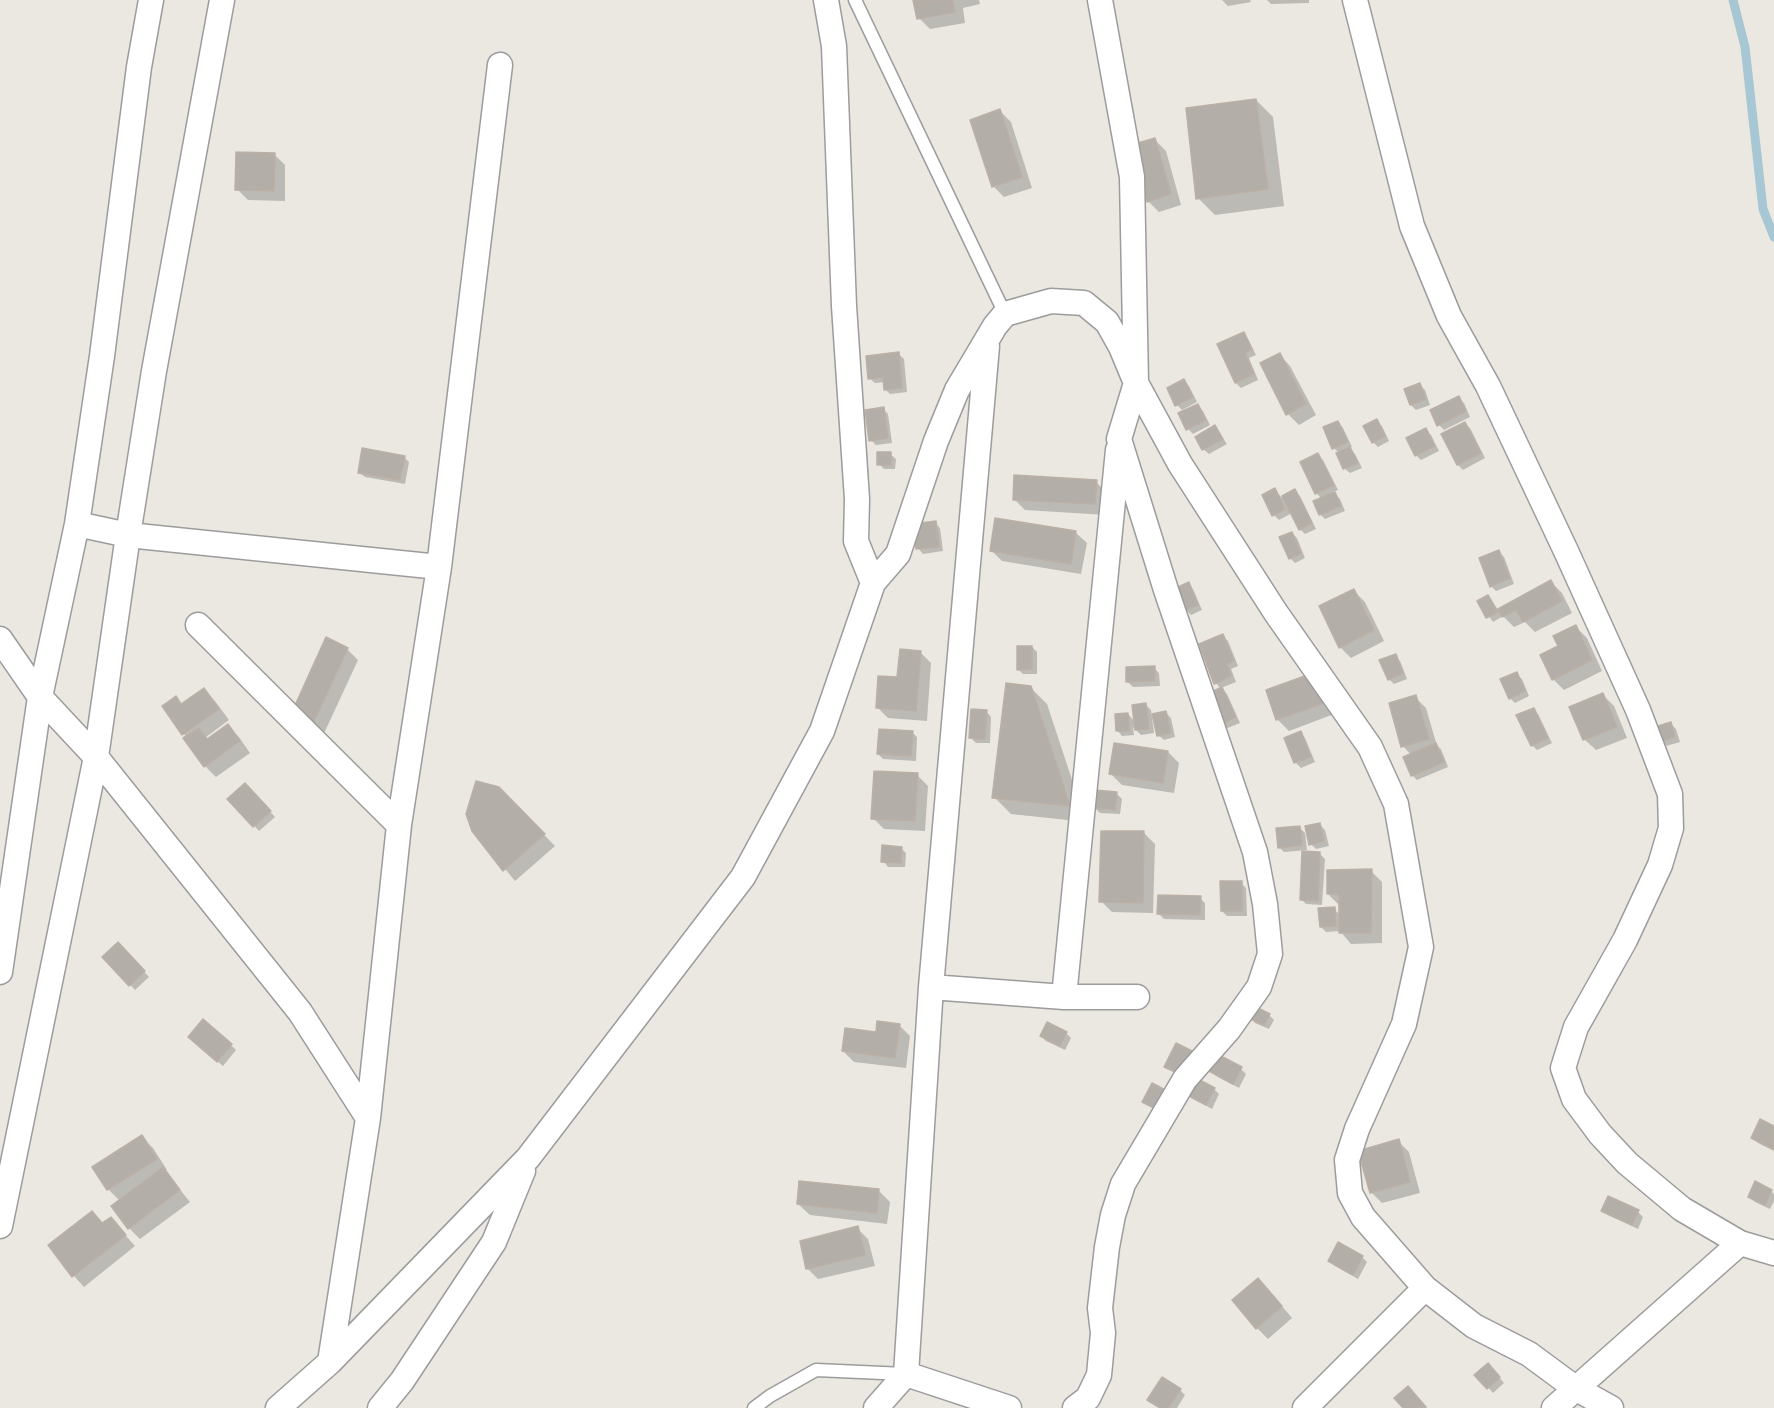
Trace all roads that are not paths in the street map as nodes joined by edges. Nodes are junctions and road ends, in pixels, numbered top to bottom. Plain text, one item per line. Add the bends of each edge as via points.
1 (151, 0) edge
2 (222, 0) edge
3 (826, 0) edge
4 (855, 0) edge
5 (1100, 0) edge
6 (1355, 0) edge
7 (500, 65) dead end
8 (1005, 314) junction
9 (987, 341) junction
10 (1136, 382) junction
11 (1119, 439) junction
12 (77, 524) junction
13 (128, 535) junction
14 (439, 567) junction
15 (873, 583) junction
16 (198, 625) dead end
17 (0, 639) edge
18 (40, 697) junction
19 (96, 757) junction
20 (399, 825) junction
21 (1, 965) edge
22 (931, 987) junction
23 (1064, 997) junction
24 (1137, 997) dead end
25 (368, 1118) junction
26 (528, 1158) junction
27 (0, 1226) edge
28 (1740, 1243) junction
29 (1774, 1253) edge
30 (1425, 1288) junction
31 (330, 1362) junction
32 (906, 1374) junction
33 (1575, 1388) junction
34 (278, 1408) edge
35 (380, 1408) edge
36 (754, 1408) edge
37 (876, 1408) edge
38 (1009, 1408) edge
39 (1075, 1408) edge
40 (1305, 1408) edge
41 (1554, 1408) edge
42 (1611, 1408) edge

1 - 12 street
2 - 13 street
3 - 15 street via 834,46 856,541
4 - 8 lane
5 - 10 street via 1132,177
6 - 28 street via 1412,226 1449,316 1488,386 1566,551 1638,710 1670,794 1671,828 1660,866 1625,940 1576,1027 1563,1068 1574,1099 1627,1163 1682,1209
7 - 14 street
8 - 9 street
8 - 10 street via 1051,301 1084,303 1107,322
9 - 15 street via 957,390 898,554
9 - 22 street
10 - 11 street
10 - 30 street via 1180,464 1276,613 1370,747 1395,804 1421,947 1404,1024 1357,1128 1347,1160 1350,1193 1363,1217
11 - 23 street
11 - 39 street via 1255,852 1269,954 1259,987 1185,1079 1123,1184 1107,1247 1100,1308 1103,1333 1099,1375 1088,1398
12 - 13 street
12 - 18 street
13 - 14 street
13 - 19 street
14 - 20 street
15 - 26 street via 822,731 743,877
16 - 20 street
17 - 18 street
18 - 19 street
18 - 21 street
19 - 25 street via 300,1012
19 - 27 street
20 - 25 street
22 - 23 street
22 - 32 street
23 - 24 street
25 - 31 street
26 - 31 street
26 - 35 street via 494,1242
28 - 29 street
28 - 33 street
30 - 33 street via 1474,1326 1529,1354
30 - 40 street
31 - 34 street
32 - 36 lane via 816,1370
32 - 37 street
32 - 38 street
33 - 41 street
33 - 42 street

